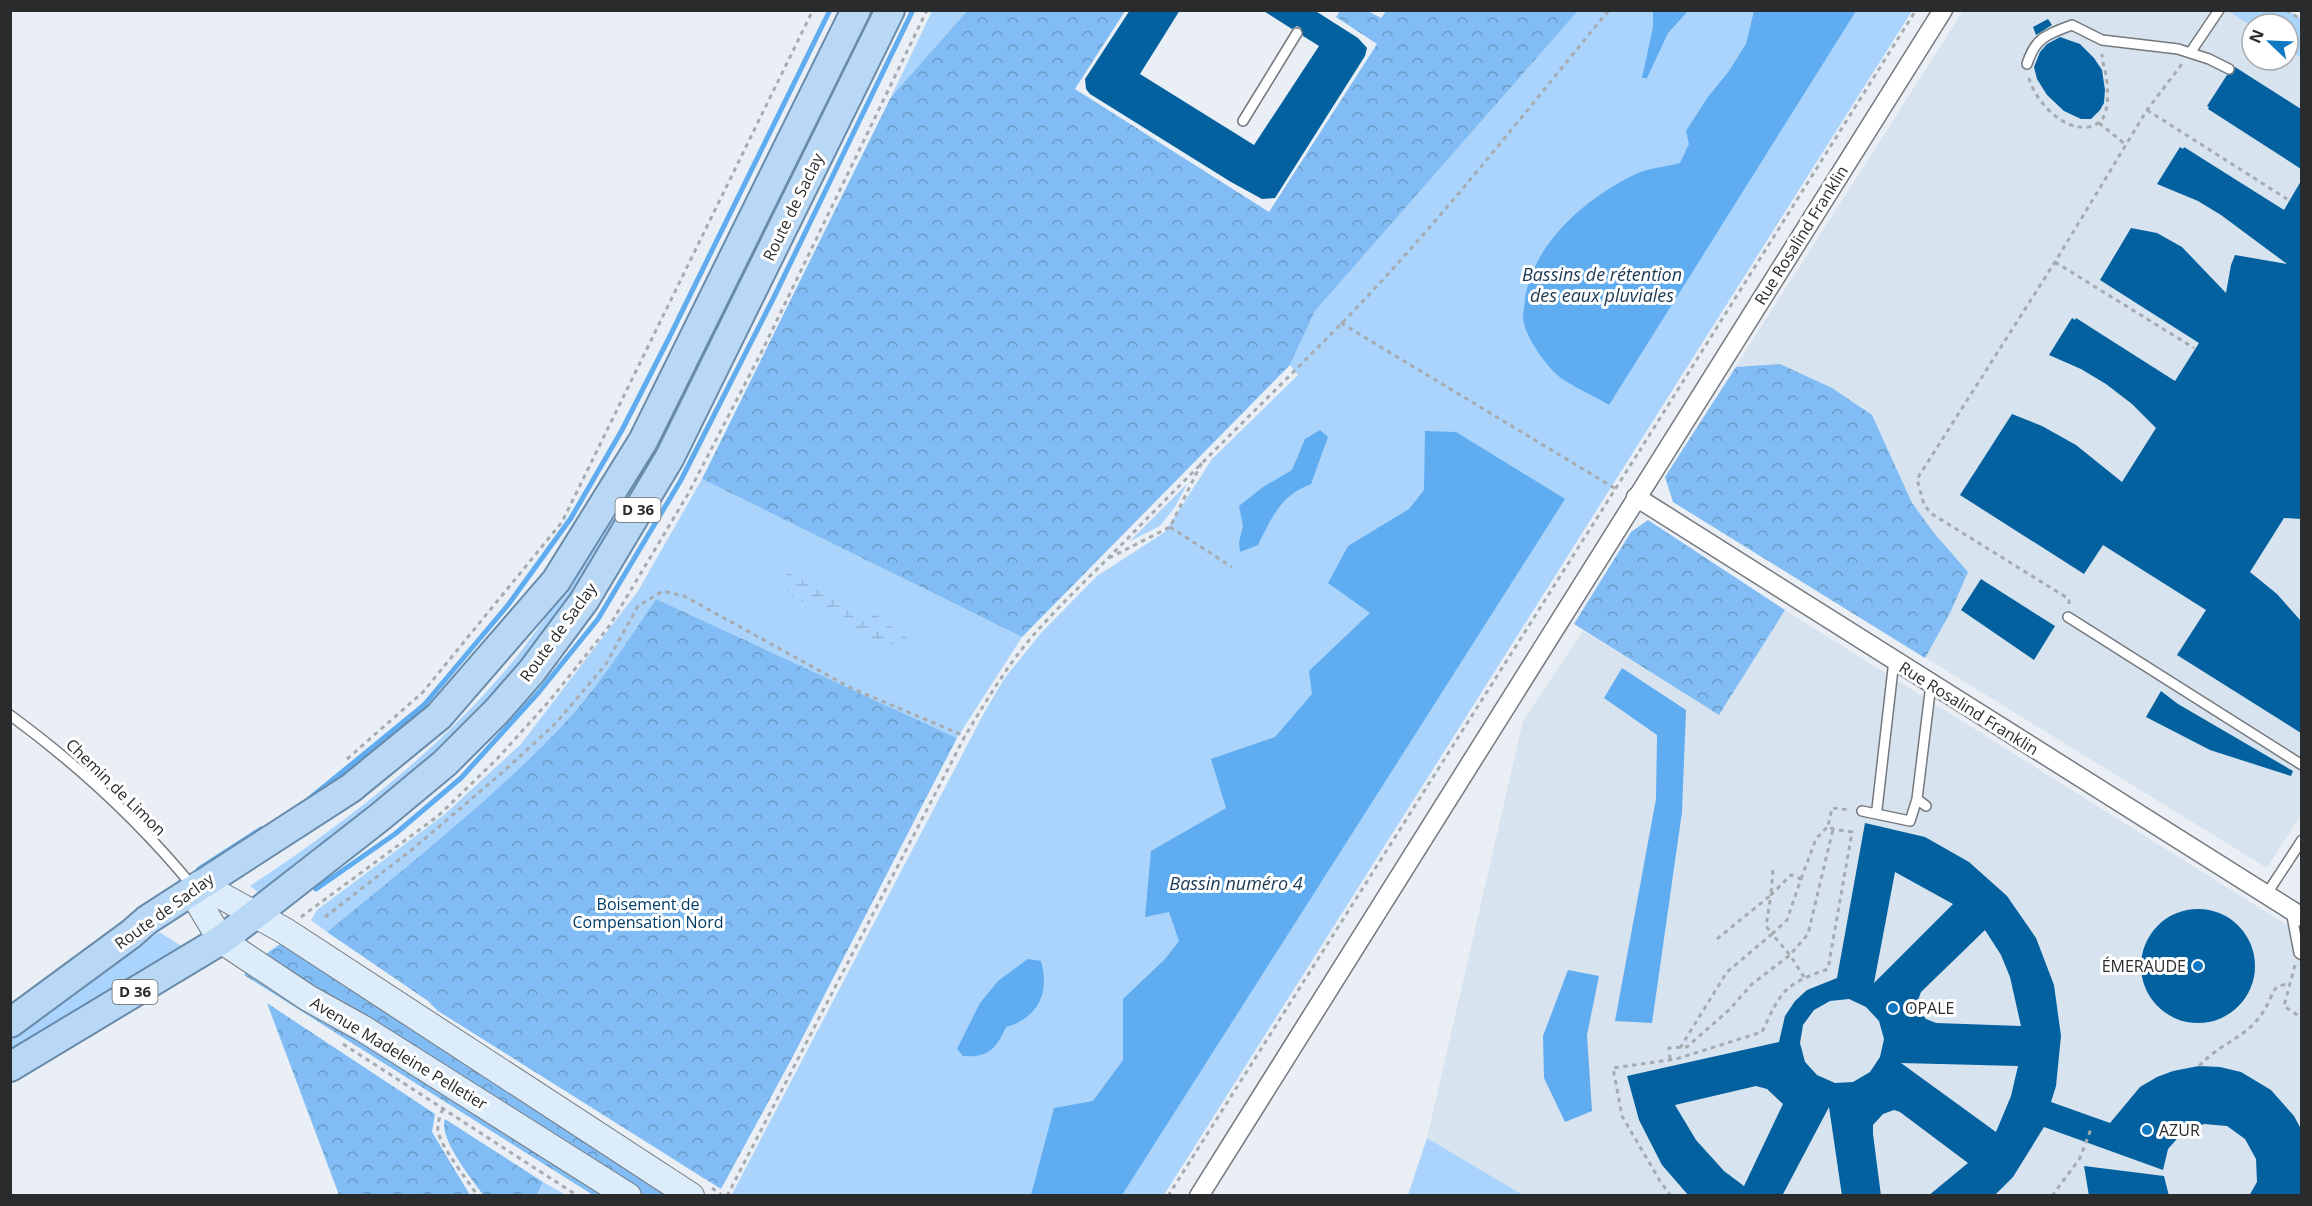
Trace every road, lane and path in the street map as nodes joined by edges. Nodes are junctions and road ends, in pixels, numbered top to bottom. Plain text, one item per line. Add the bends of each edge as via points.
1 (813, 10) edge
2 (856, 10) edge
3 (890, 10) edge
4 (1609, 10) edge
5 (1916, 10) edge
6 (1943, 10) edge
7 (2219, 10) edge
8 (2286, 10) edge
9 (2301, 20) edge
10 (1297, 33) dead end
11 (2102, 40) junction
12 (2190, 53) junction
13 (2027, 64) joint
14 (2229, 69) dead end
15 (2147, 110) junction
16 (1243, 121) dead end
17 (2098, 123) junction
18 (2126, 144) junction
19 (2287, 199) dead end
20 (2055, 262) junction
21 (1341, 323) junction
22 (2194, 348) dead end
23 (1640, 450) junction
24 (1205, 457) junction
25 (1660, 460) junction
26 (1616, 489) junction
27 (1636, 497) junction
28 (1170, 526) junction
29 (1105, 560) junction
30 (1232, 567) dead end
31 (2068, 618) joint
32 (1894, 660) junction
33 (1931, 684) junction
34 (10, 715) edge
35 (964, 736) junction
36 (345, 761) dead end
37 (2301, 765) edge
38 (1917, 800) junction
39 (1926, 806) dead end
40 (1877, 809) dead end
41 (1862, 811) joint
42 (1828, 826) junction
43 (1833, 829) junction
44 (2301, 840) edge
45 (1773, 869) dead end
46 (1801, 879) junction
47 (195, 888) junction
48 (1771, 895) junction
49 (2266, 895) junction
50 (257, 914) junction
51 (2296, 914) edge
52 (325, 917) dead end
53 (1772, 934) junction
54 (1717, 939) dead end
55 (221, 940) junction
56 (2300, 954) edge
57 (1790, 955) junction
58 (1804, 977) junction
59 (2290, 985) junction
60 (2301, 1018) edge
61 (10, 1023) edge
62 (335, 1039) dead end
63 (1680, 1048) junction
64 (1670, 1059) junction
65 (2199, 1066) dead end
66 (10, 1067) edge
67 (443, 1108) junction
68 (2091, 1129) dead end
69 (478, 1196) edge
70 (578, 1196) edge
71 (628, 1196) edge
72 (692, 1196) edge
73 (727, 1196) edge
74 (1168, 1196) edge
75 (1199, 1196) edge
76 (1671, 1196) edge
77 (2052, 1196) edge

1 - 36 path via 562,522 423,692
2 - 47 main road, Route de Saclay / D 36 via 643,441 556,582 439,716 351,788
3 - 50 main road, Route de Saclay / D 36 via 670,457 584,601 532,671 445,763
4 - 21 path via 1441,213
5 - 23 path
6 - 25 street, Rue Rosalind Franklin
7 - 12 lane
8 - 9 path
10 - 16 lane
11 - 12 lane
11 - 13 lane via 2072,25 2040,39
11 - 17 path via 2107,107
12 - 14 lane
12 - 15 path
13 - 17 path via 2029,81 2042,102 2058,117 2071,126 2083,128
15 - 18 path
15 - 19 path
17 - 18 path
18 - 20 path
20 - 22 path
20 - 31 path via 1917,479 1924,505 1932,514 2069,599
21 - 24 path
21 - 26 path
23 - 25 path
23 - 26 path
24 - 28 path
24 - 29 path
25 - 27 street, Rue Rosalind Franklin
26 - 74 path
27 - 32 street, Rue Rosalind Franklin
27 - 75 street, Rue Rosalind Franklin
28 - 29 path
28 - 30 path
29 - 35 path via 1028,642
31 - 37 lane
32 - 33 street, Rue Rosalind Franklin
32 - 40 lane
33 - 38 lane
33 - 49 street, Rue Rosalind Franklin
34 - 47 lane, Chemin de Limon via 112,800
35 - 52 path via 851,688 684,596 663,591 638,606 606,664 556,723 414,848
35 - 73 path
38 - 39 lane
38 - 41 lane via 1910,821
41 - 42 path via 1832,808
42 - 43 path
42 - 46 path via 1816,838
43 - 57 path via 1808,934
43 - 58 path via 1852,832 1828,969
44 - 49 lane
45 - 48 path
46 - 48 path via 1791,875
46 - 53 path via 1787,920
47 - 50 street
47 - 55 street, Avenue Madeleine Pelletier
47 - 61 main road, Route de Saclay / D 36
48 - 53 path via 1766,926
48 - 54 path
49 - 51 street, Rue Rosalind Franklin
50 - 55 main road, Route de Saclay / D 36
50 - 72 street
51 - 56 lane
53 - 57 path
53 - 63 path via 1727,972
55 - 66 main road, Route de Saclay / D 36
55 - 71 street, Avenue Madeleine Pelletier
56 - 59 path
57 - 58 path
57 - 63 path via 1752,984 1688,1047
58 - 64 path via 1778,998 1762,1032
59 - 60 path via 2284,1006
59 - 65 path via 2275,987 2265,1011 2251,1029
62 - 67 path
63 - 64 path via 1670,1048
64 - 76 path via 1613,1068 1622,1116
67 - 69 path via 438,1131 442,1142
67 - 70 path
68 - 77 path via 2080,1158

